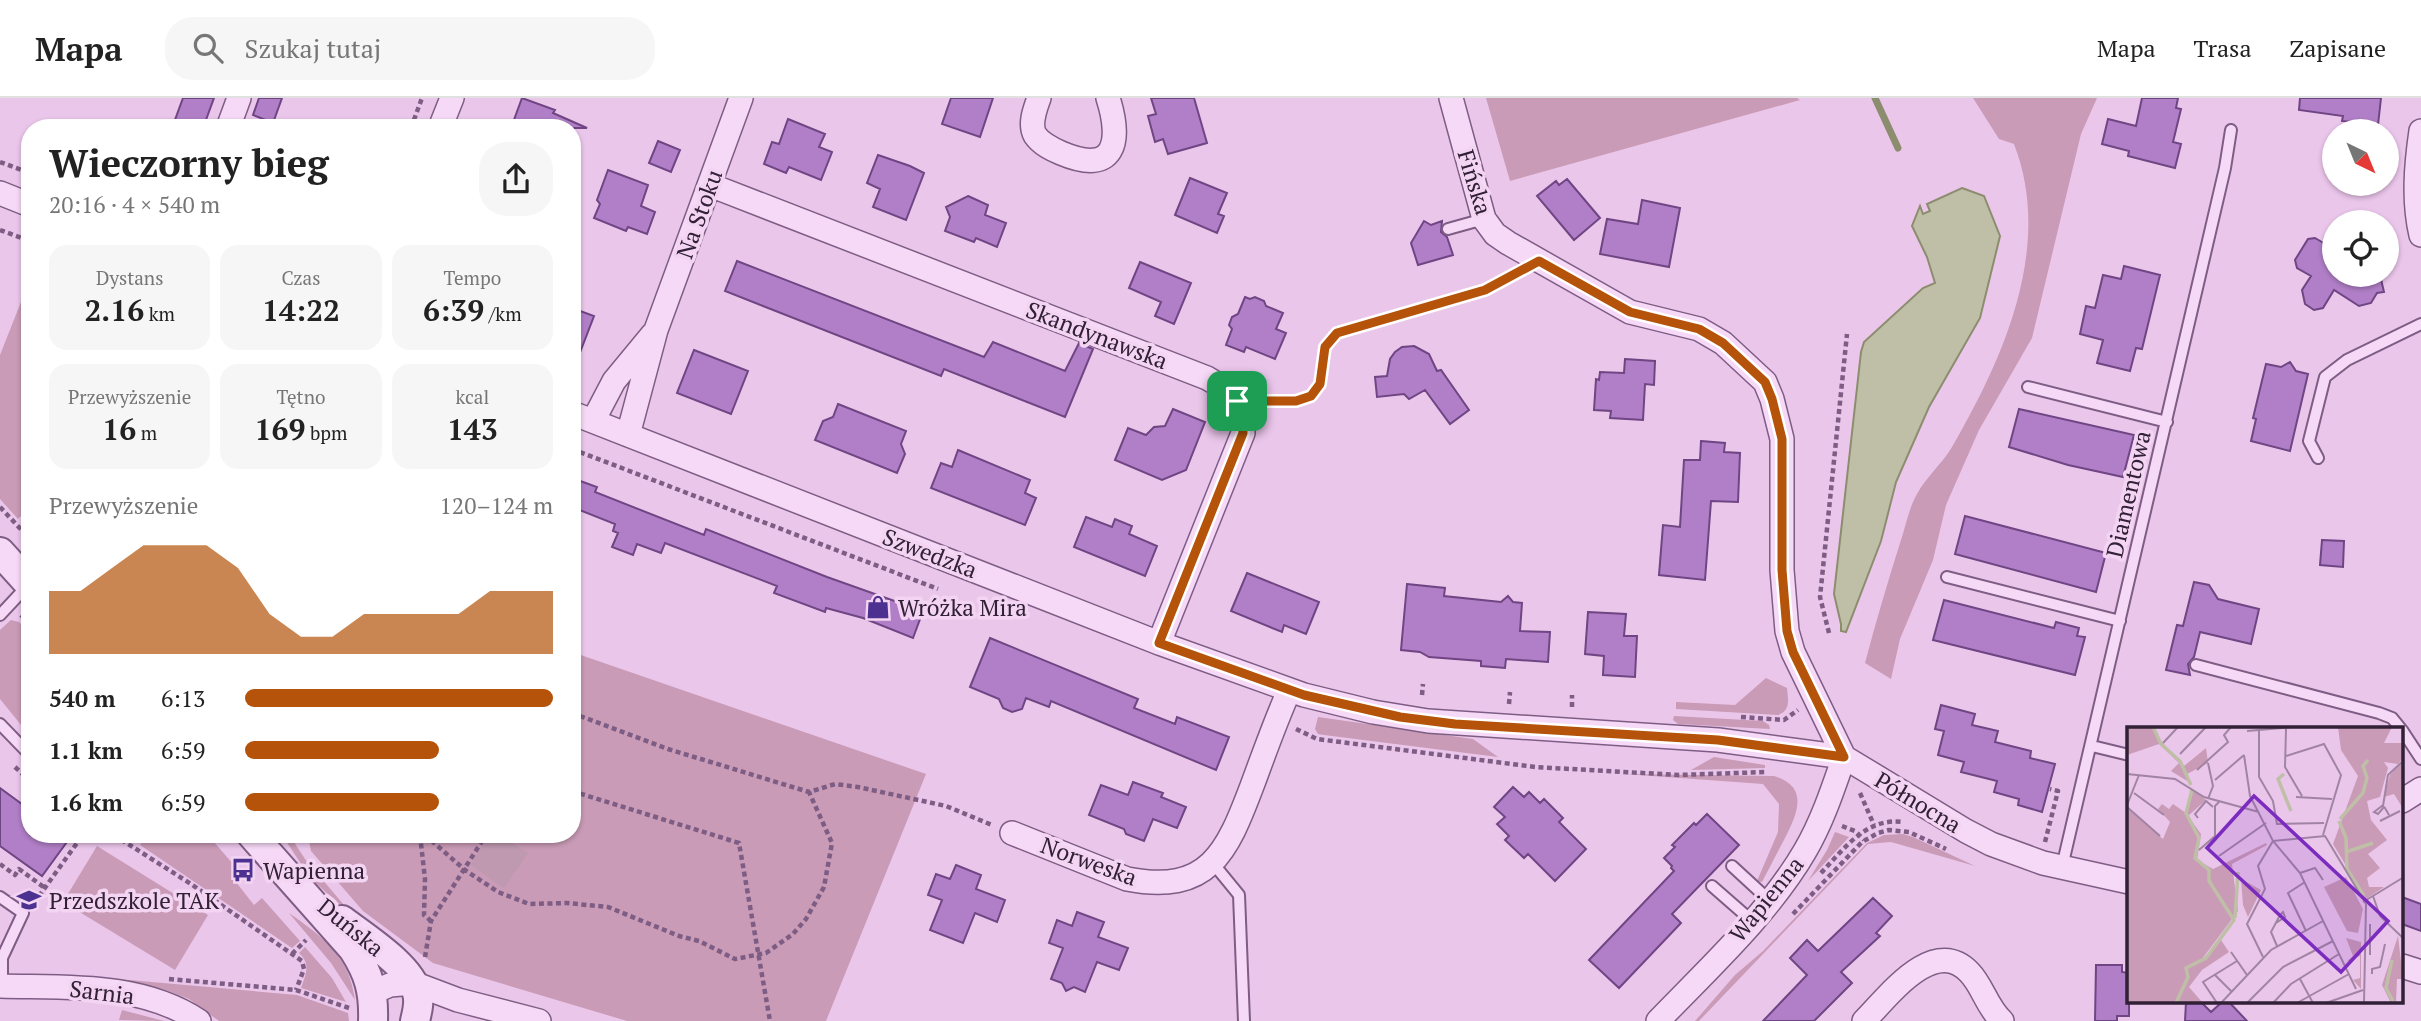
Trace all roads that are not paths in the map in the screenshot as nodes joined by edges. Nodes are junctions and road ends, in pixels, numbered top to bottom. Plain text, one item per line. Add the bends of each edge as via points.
1 (239, 98) edge
2 (452, 98) edge
3 (741, 98) edge
4 (1039, 98) edge
5 (1108, 98) edge
6 (1451, 98) edge
7 (231, 119) edge
8 (444, 119) edge
9 (2231, 130) dead end
10 (2421, 131) edge
11 (710, 186) junction
12 (0, 193) edge
13 (21, 201) edge
14 (1484, 219) junction
15 (1448, 229) dead end
16 (2421, 234) edge
17 (2421, 324) edge
18 (656, 330) junction
19 (2028, 387) dead end
20 (583, 417) edge
21 (2167, 422) junction
22 (628, 435) junction
23 (2318, 458) dead end
24 (0, 552) edge
25 (21, 575) edge
26 (1947, 577) dead end
27 (21, 594) edge
28 (0, 615) edge
29 (2120, 621) junction
30 (1159, 643) junction
31 (2196, 664) dead end
32 (1289, 691) junction
33 (0, 724) edge
34 (2399, 727) edge
35 (2404, 734) edge
36 (21, 746) edge
37 (2092, 746) junction
38 (2127, 755) edge
39 (1844, 757) junction
40 (2421, 760) edge
41 (2421, 789) edge
42 (2404, 800) edge
43 (1013, 833) road end
44 (259, 843) edge
45 (1212, 862) junction
46 (1732, 866) dead end
47 (2062, 867) junction
48 (286, 873) junction
49 (2127, 882) edge
50 (1712, 886) dead end
51 (0, 897) edge
52 (1770, 901) junction
53 (1752, 921) junction
54 (2404, 966) edge
55 (419, 972) junction
56 (2421, 972) edge
57 (1, 986) edge
58 (373, 992) junction
59 (199, 1021) edge
60 (373, 1021) edge
61 (415, 1021) edge
62 (539, 1021) edge
63 (1244, 1021) edge
64 (1658, 1021) edge
65 (1864, 1021) edge
66 (2002, 1021) edge

1 - 7 street
2 - 8 street
3 - 11 street, Na Stoku
4 - 5 street via 1034,132 1052,149 1082,161 1096,161 1109,153 1115,140
6 - 14 street, Fińska
9 - 21 lane, Diamentowa
10 - 16 street via 2416,212
11 - 18 street, Na Stoku
11 - 30 street, Skandynawska via 1226,388 1242,414 1243,433
12 - 13 street
14 - 15 lane
14 - 39 street, Fińska via 1495,234 1630,312 1699,329 1723,343 1765,382 1782,439 1787,631
17 - 23 lane via 2347,360 2325,377 2309,441
18 - 20 street, Na Stoku
18 - 22 street, Na Stoku
19 - 21 lane
20 - 22 street, Szwedzka
21 - 29 lane, Diamentowa
22 - 30 street, Szwedzka
24 - 25 street
26 - 29 lane
27 - 28 lane
29 - 37 lane, Diamentowa
30 - 32 street, Szwedzka
31 - 34 lane via 2379,713
32 - 39 street, Północna via 1427,721 1718,740
32 - 45 street, Norweska via 1234,833
33 - 36 lane
35 - 40 lane
37 - 38 lane
37 - 47 lane, Diamentowa
39 - 47 street, Północna via 1985,841
39 - 52 street, Wapienna via 1809,843
41 - 42 street
43 - 45 street, Norweska via 1147,883 1193,875
44 - 48 street, Duńska
45 - 63 lane via 1239,895
46 - 52 lane
47 - 49 street, Północna
48 - 55 street, Duńska via 387,955
48 - 58 street, Duńska via 353,949
50 - 53 lane
51 - 57 lane via 23,913 2,958
52 - 53 street, Wapienna
53 - 64 street, Wapienna
54 - 56 street
55 - 58 street
55 - 61 street
55 - 62 street via 458,1000
57 - 59 street, Sarnia via 117,991 167,1004
58 - 60 street
65 - 66 street via 1913,973 1938,960 1950,960 1971,973 1991,1011

